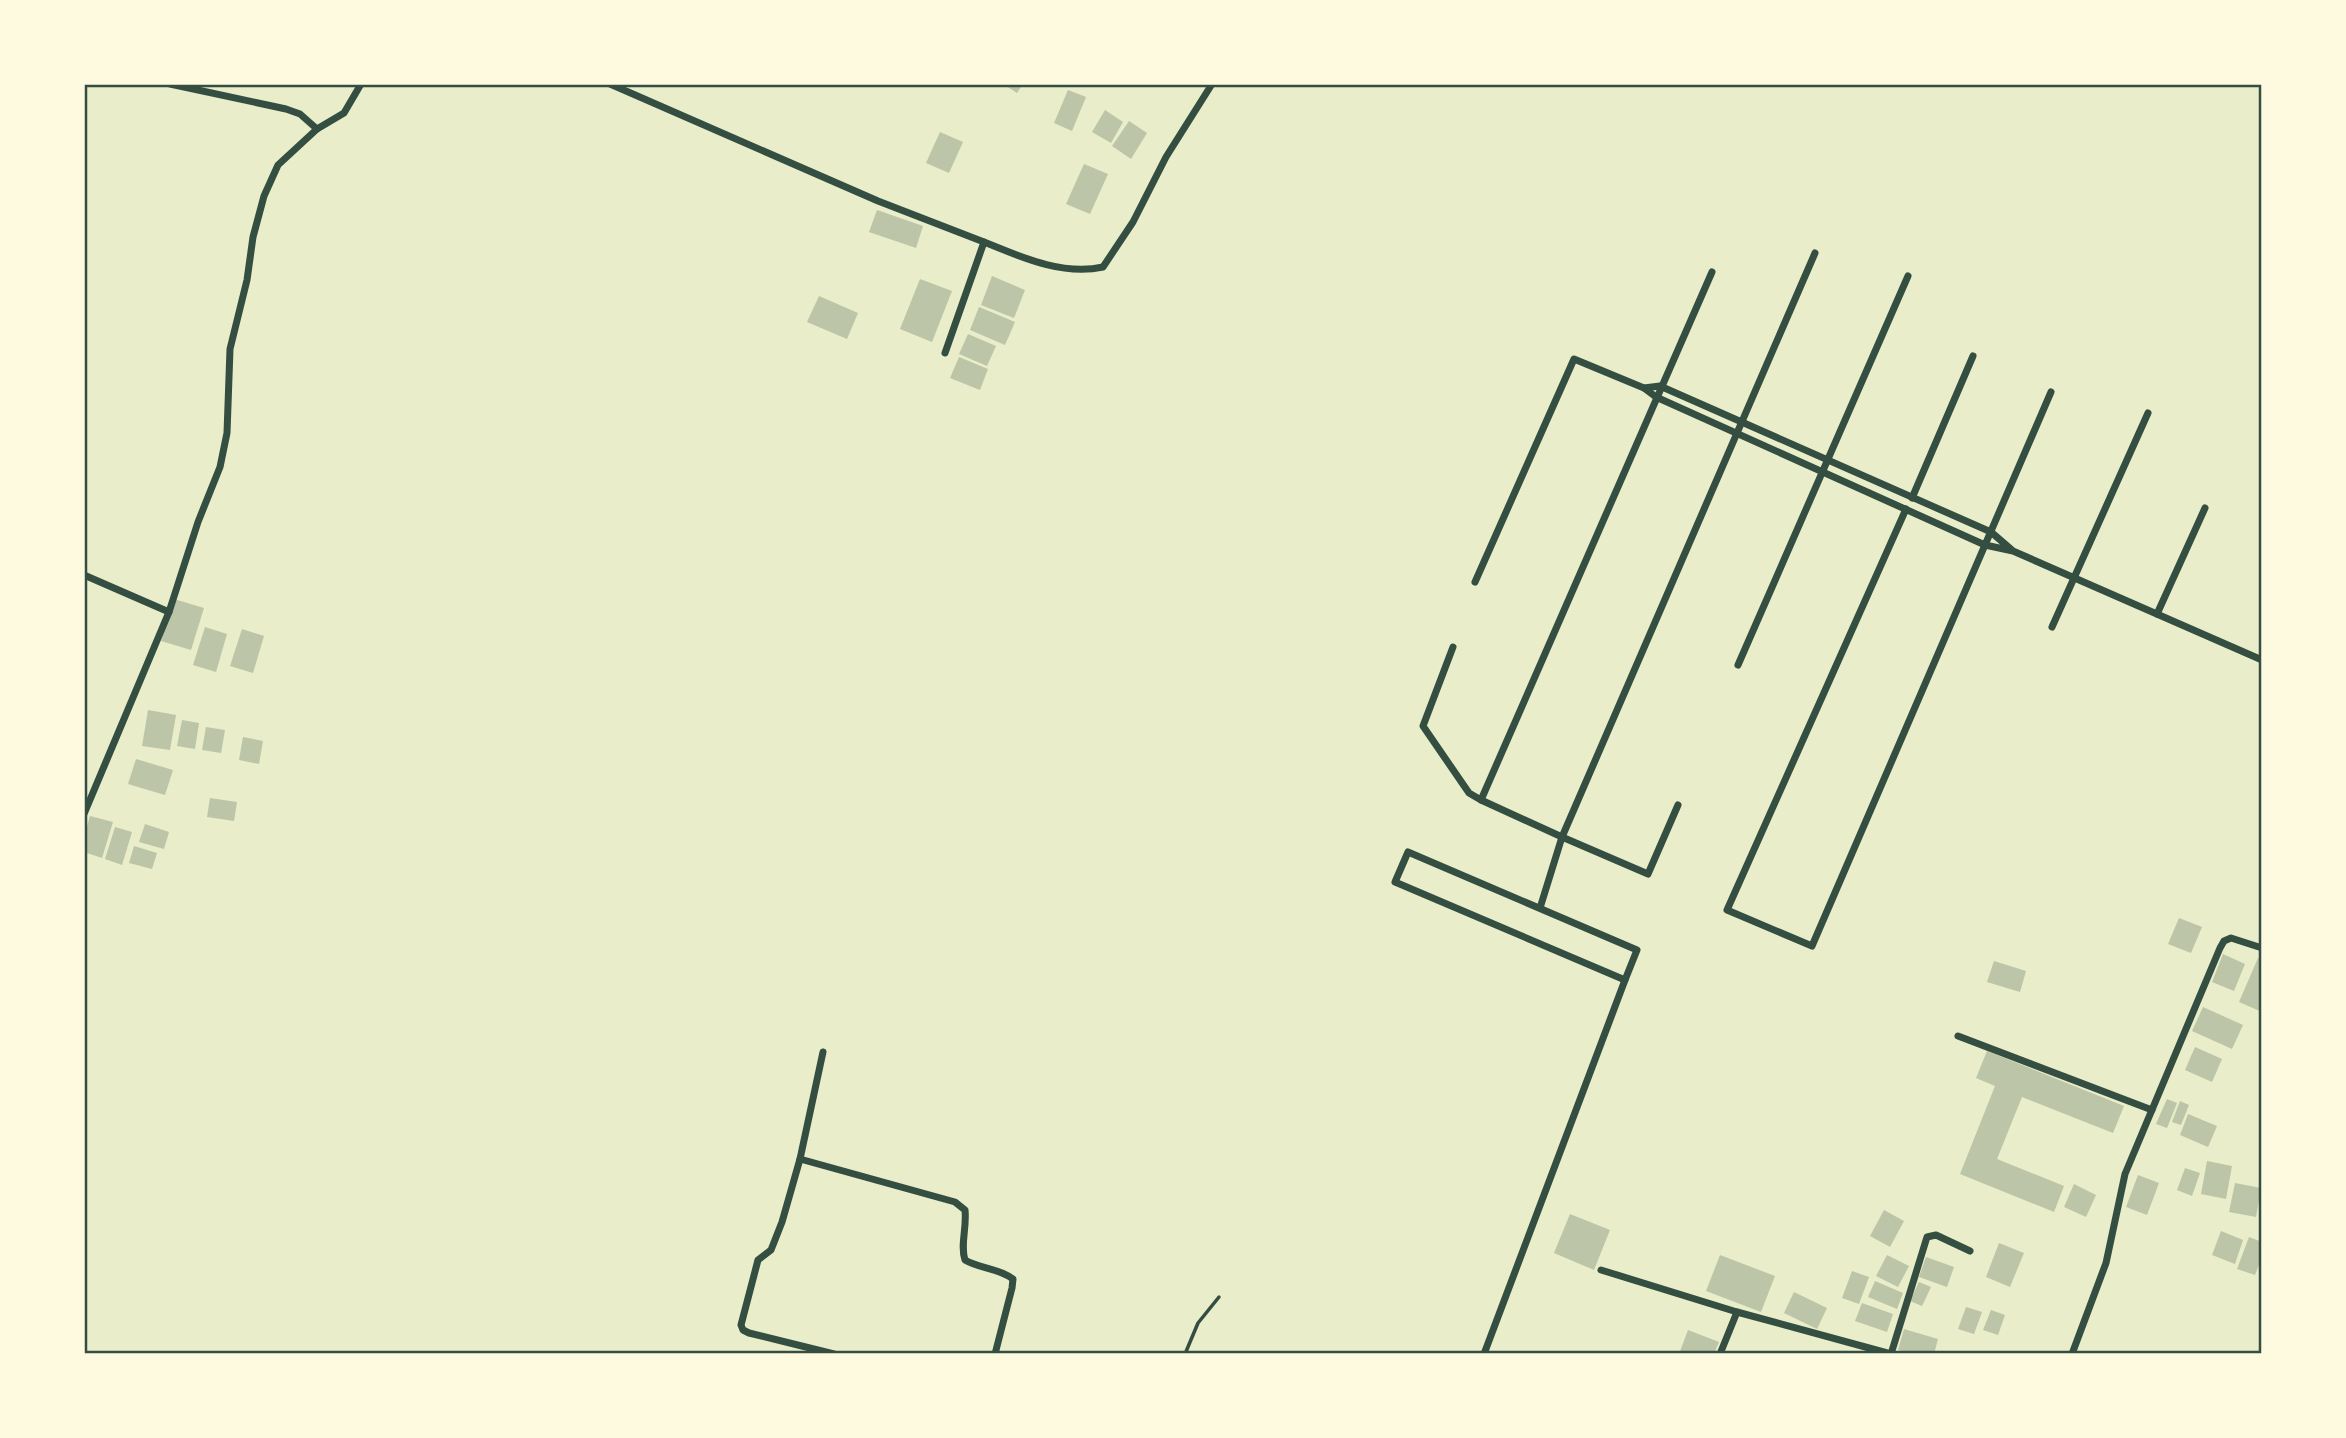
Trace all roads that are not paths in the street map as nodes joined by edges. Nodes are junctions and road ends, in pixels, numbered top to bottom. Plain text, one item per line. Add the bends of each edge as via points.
1 (170, 84) edge
2 (361, 84) edge
3 (610, 84) edge
4 (1212, 84) edge
5 (317, 129) junction
6 (984, 242) junction
7 (1815, 253) dead end
8 (1712, 272) dead end
9 (1908, 276) dead end
10 (946, 353) dead end
11 (1973, 356) dead end
12 (1660, 387) junction
13 (1644, 388) junction
14 (2051, 392) dead end
15 (1656, 397) junction
16 (2148, 413) dead end
17 (1741, 422) junction
18 (1736, 433) junction
19 (1827, 460) junction
20 (1822, 472) junction
21 (1912, 498) junction
22 (2205, 508) dead end
23 (1906, 509) junction
24 (1991, 532) junction
25 (1985, 545) junction
26 (2013, 551) junction
27 (84, 575) edge
28 (2074, 578) junction
29 (1475, 582) dead end
30 (169, 612) junction
31 (2157, 614) junction
32 (2052, 627) dead end
33 (1453, 647) dead end
34 (2262, 660) edge
35 (1738, 665) dead end
36 (1481, 800) junction
37 (1678, 805) dead end
38 (84, 814) edge
39 (1562, 836) junction
40 (1540, 908) junction
41 (2262, 948) edge
42 (1625, 980) junction
43 (1958, 1036) dead end
44 (823, 1052) dead end
45 (2152, 1110) junction
46 (800, 1159) junction
47 (1970, 1251) dead end
48 (1601, 1270) dead end
49 (1737, 1312) junction
50 (834, 1354) edge
51 (995, 1354) edge
52 (1484, 1354) edge
53 (1720, 1354) edge
54 (1891, 1354) edge
55 (2072, 1354) edge

1 - 5 street via 286,109
2 - 5 street via 344,113
3 - 6 street
4 - 6 street via 1103,267 1078,270 1032,261
5 - 30 street via 278,164 264,196 230,349 224,451
6 - 10 street
7 - 17 street
8 - 12 street
9 - 19 street
11 - 21 street
12 - 13 street
12 - 15 street
12 - 17 street
13 - 15 street
13 - 29 street via 1574,359
14 - 24 street
15 - 18 street
15 - 36 street
16 - 28 street
17 - 18 street
17 - 19 street
18 - 20 street
18 - 39 street
19 - 20 street
19 - 21 street
20 - 23 street
20 - 35 street
21 - 24 street
22 - 31 street
23 - 25 street
23 - 25 street via 1727,910 1812,946
24 - 25 street
24 - 26 street
25 - 26 street
26 - 28 street
27 - 30 street
28 - 31 street
28 - 32 street
30 - 38 street
31 - 34 street
33 - 36 street via 1423,726 1469,793
36 - 39 street
37 - 39 street via 1648,874
39 - 40 street
40 - 42 street via 1637,950
40 - 42 street via 1408,852 1395,882
41 - 45 street via 2237,938 2224,941
42 - 52 street
43 - 45 street
44 - 46 street
45 - 55 street via 2125,1174 2106,1263
46 - 50 street via 771,1250 758,1260 741,1325 749,1333
46 - 51 street via 955,1202 965,1210 965,1260 1013,1279
47 - 54 street via 1936,1235 1927,1237
48 - 49 street
49 - 53 street
49 - 54 street

